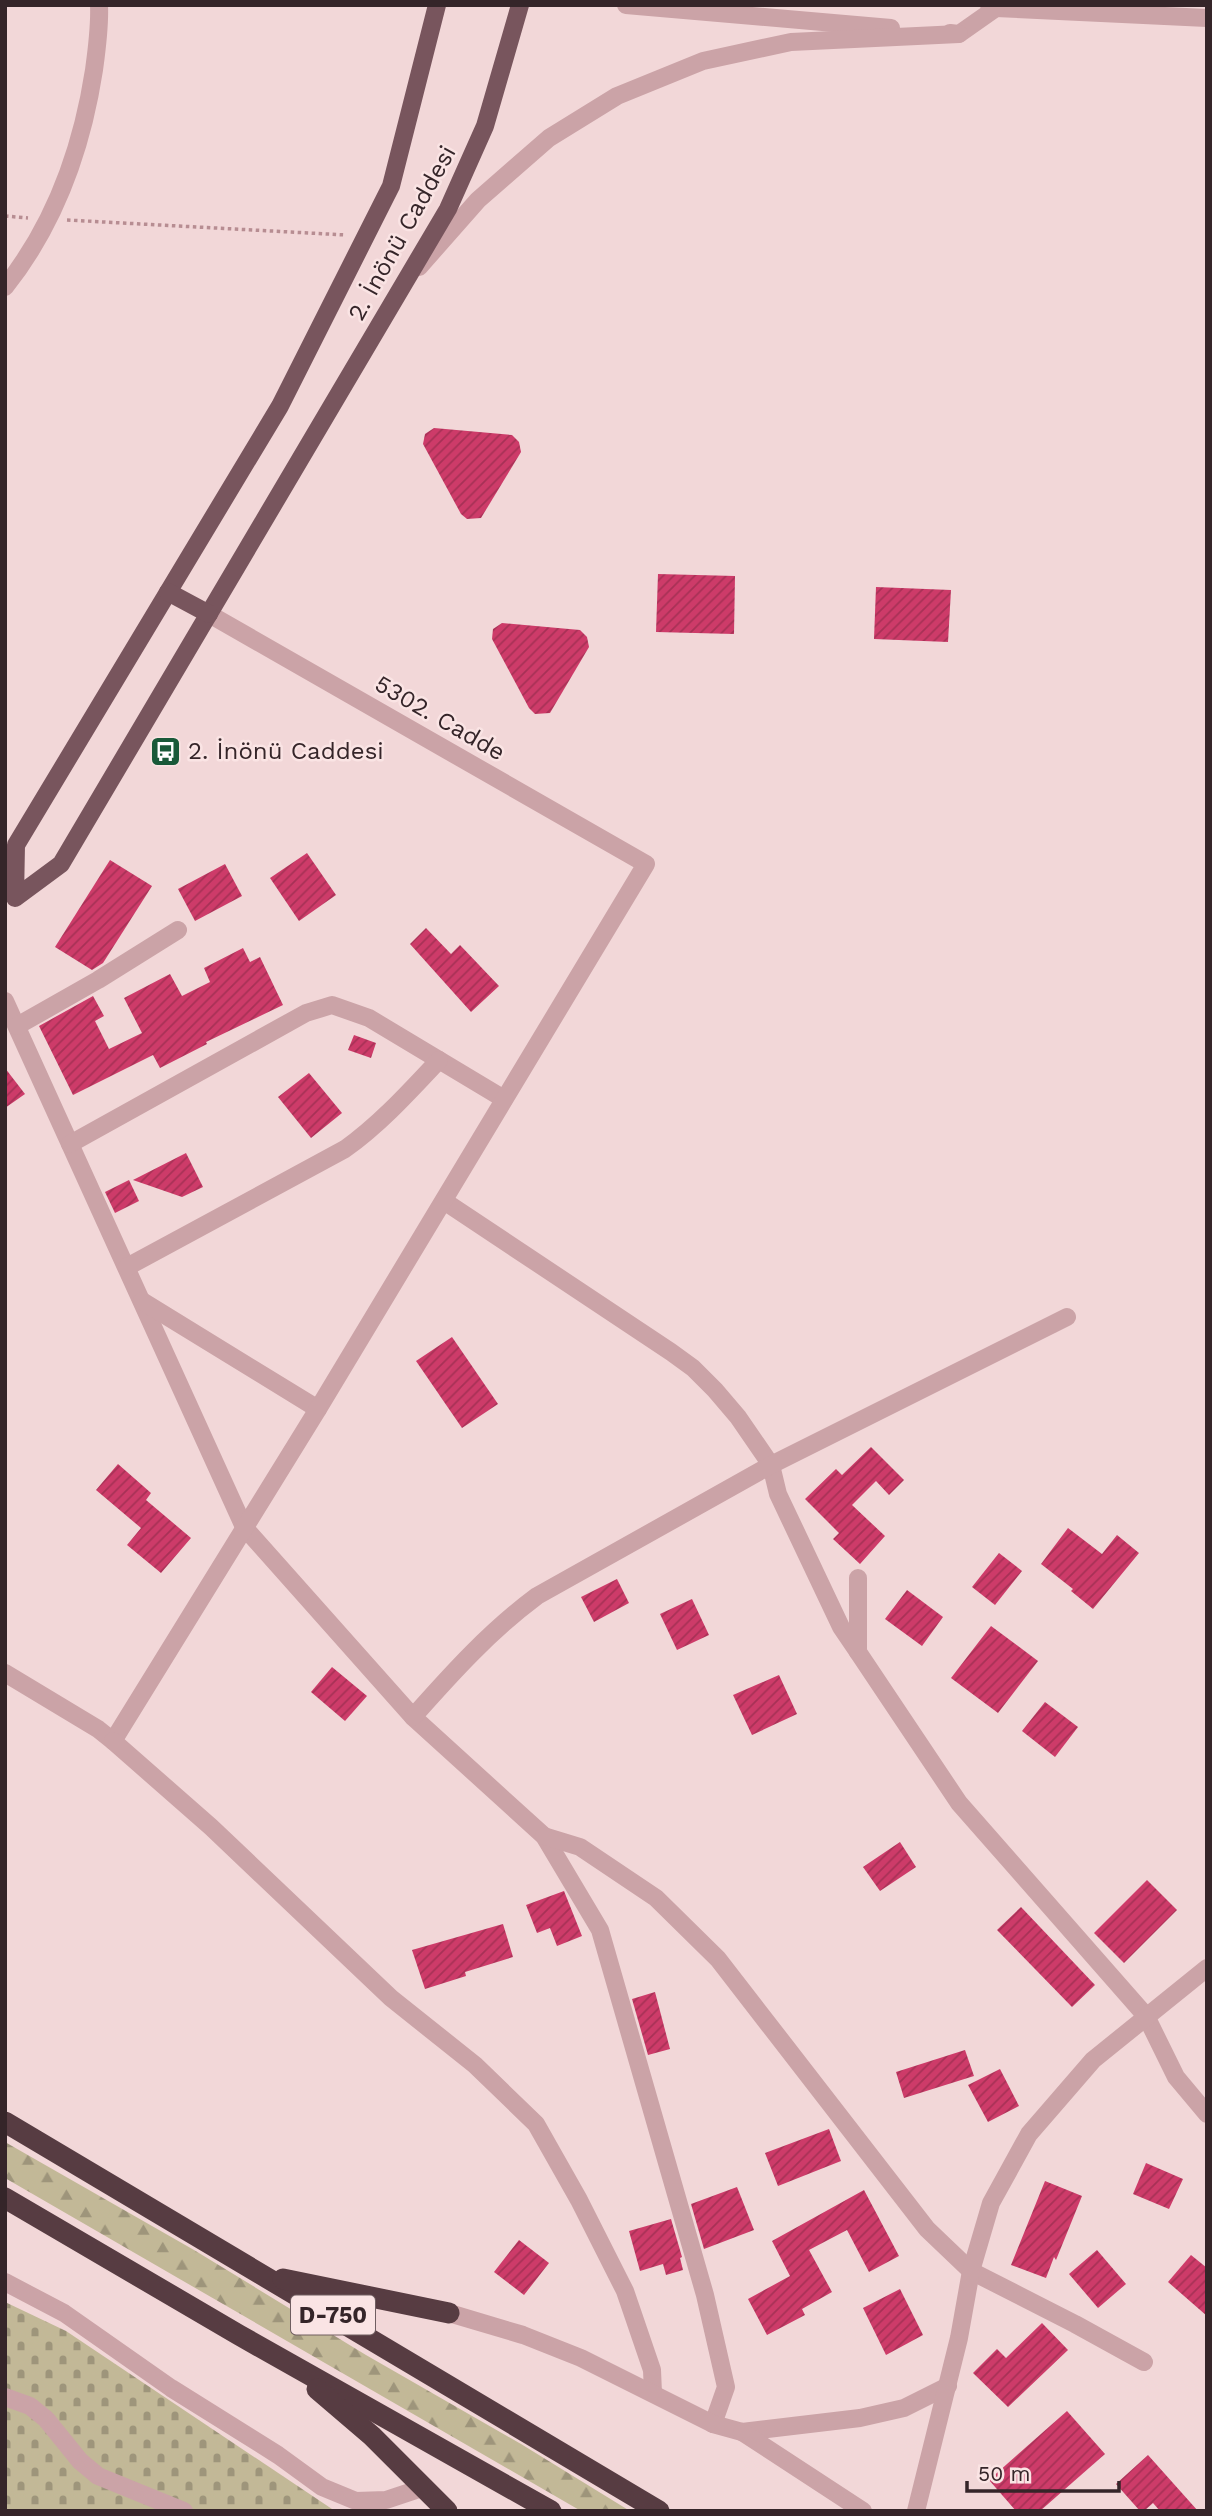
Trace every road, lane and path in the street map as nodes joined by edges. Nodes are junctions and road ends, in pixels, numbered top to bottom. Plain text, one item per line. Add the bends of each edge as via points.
1 (99, 5) edge
2 (437, 5) edge
3 (520, 5) edge
4 (626, 5) edge
5 (992, 7) edge
6 (1207, 18) edge
7 (959, 34) junction
8 (5, 216) edge
9 (49, 219) junction
10 (366, 237) junction
11 (403, 285) junction
12 (5, 287) edge
13 (168, 592) junction
14 (209, 614) junction
15 (178, 930) dead end
16 (5, 1001) edge
17 (18, 1026) junction
18 (439, 1060) junction
19 (504, 1099) junction
20 (70, 1143) junction
21 (443, 1201) junction
22 (127, 1267) junction
23 (142, 1301) junction
24 (1067, 1317) dead end
25 (318, 1409) junction
26 (771, 1465) junction
27 (244, 1527) junction
28 (858, 1578) dead end
29 (858, 1652) junction
30 (5, 1674) edge
31 (413, 1717) junction
32 (113, 1741) junction
33 (544, 1836) junction
34 (1207, 1968) edge
35 (1146, 2016) junction
36 (1207, 2114) edge
37 (5, 2122) edge
38 (5, 2199) edge
39 (971, 2272) junction
40 (266, 2275) junction
41 (5, 2282) edge
42 (449, 2313) joint
43 (278, 2356) junction
44 (1144, 2362) dead end
45 (948, 2386) junction
46 (653, 2393) junction
47 (5, 2397) edge
48 (713, 2424) junction
49 (742, 2432) junction
50 (425, 2487) junction
51 (184, 2511) edge
52 (447, 2511) edge
53 (551, 2511) edge
54 (659, 2511) edge
55 (863, 2511) edge
56 (916, 2511) edge

1 - 9 street via 89,103 71,166
2 - 10 main road, 2. İnönü Caddesi via 391,186
3 - 11 main road, 2. İnönü Caddesi via 469,165
4 - 7 street
5 - 6 street
5 - 7 street
7 - 11 street via 791,42 703,61 617,96 549,138 488,191
8 - 9 path
9 - 10 path
9 - 12 street
10 - 13 main road, 2. İnönü Caddesi via 280,406
11 - 14 main road, 2. İnönü Caddesi
13 - 14 main road
13 - 14 main road, 2. İnönü Caddesi via 16,845 15,898 61,864
14 - 19 street, 5302. Cadde via 646,864
15 - 17 street
16 - 17 street
17 - 20 street
18 - 19 street
18 - 20 street via 369,1018 332,1005
18 - 22 street via 393,1109 345,1149
19 - 21 street
20 - 22 street
21 - 25 street
21 - 26 street via 693,1368 738,1417
22 - 23 street
23 - 25 street
23 - 27 street
24 - 26 street
25 - 27 street
26 - 29 street via 778,1494 841,1627
26 - 31 street via 537,1596 463,1661
27 - 31 street
27 - 32 street
28 - 29 street
29 - 35 street via 959,1803
30 - 32 street
31 - 33 street
32 - 46 street via 391,1998 475,2065 536,2124 625,2291 652,2370
33 - 39 street via 580,1847 656,1898 719,1959 927,2229
33 - 48 street via 600,1930 705,2294 726,2387
34 - 35 street
35 - 36 street via 1176,2077
35 - 39 street via 1093,2060 1029,2134 991,2203
37 - 40 highway, D-750
38 - 43 highway
39 - 44 street
39 - 45 street
40 - 42 highway
40 - 54 highway, D-750
41 - 50 street via 64,2313 322,2487 366,2501 386,2500
42 - 46 street via 523,2335
43 - 50 highway
43 - 53 highway
45 - 49 street via 904,2408 860,2418
45 - 56 street
46 - 48 street
47 - 51 street via 30,2406 46,2419 98,2476
48 - 49 street
49 - 55 street
50 - 52 highway

